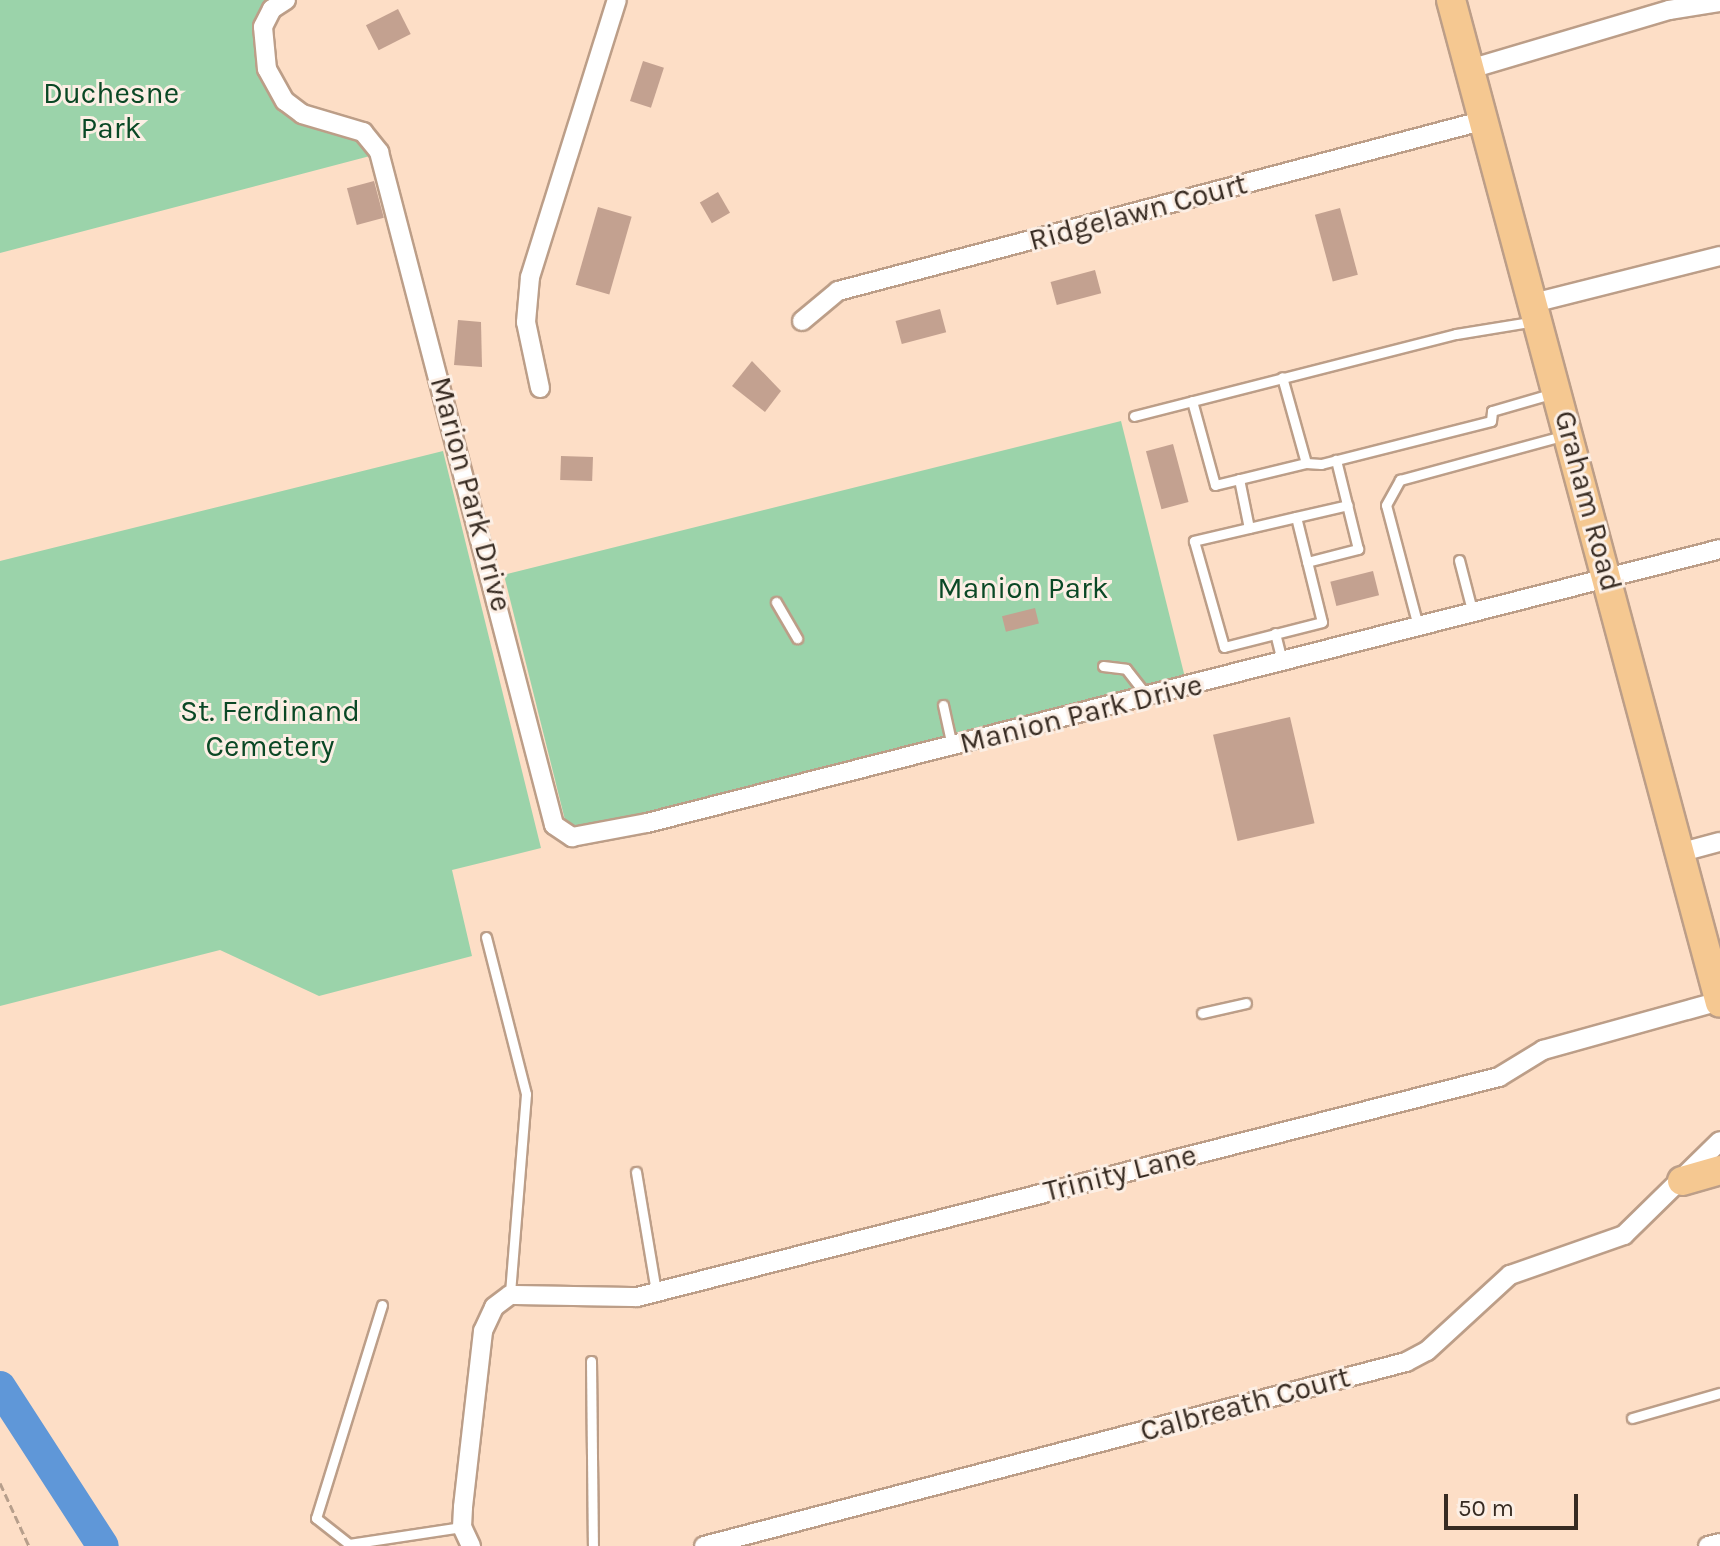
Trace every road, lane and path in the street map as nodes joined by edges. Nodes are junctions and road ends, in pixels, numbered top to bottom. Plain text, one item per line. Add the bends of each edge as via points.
1 (286, 0) edge
2 (617, 0) edge
3 (1451, 0) edge
4 (1720, 2) edge
5 (1470, 69) junction
6 (1485, 120) junction
7 (1720, 256) edge
8 (1536, 312) junction
9 (802, 321) dead end
10 (1282, 377) junction
11 (540, 388) dead end
12 (1558, 392) junction
13 (1192, 401) junction
14 (1134, 416) dead end
15 (1569, 435) junction
16 (1336, 460) junction
17 (1306, 463) junction
18 (1239, 479) junction
19 (1348, 505) junction
20 (1296, 517) junction
21 (1249, 528) junction
22 (1720, 549) edge
23 (1459, 560) dead end
24 (1307, 562) junction
25 (1610, 580) junction
26 (776, 602) dead end
27 (1473, 614) junction
28 (1419, 628) junction
29 (1275, 633) junction
30 (797, 638) dead end
31 (1282, 663) junction
32 (1103, 666) dead end
33 (1148, 697) junction
34 (943, 705) dead end
35 (952, 746) junction
36 (554, 825) joint
37 (1720, 842) edge
38 (1682, 852) junction
39 (486, 937) dead end
40 (1720, 1002) edge
41 (1246, 1003) dead end
42 (1202, 1013) dead end
43 (1720, 1141) edge
44 (1720, 1170) edge
45 (636, 1172) dead end
46 (1682, 1181) junction
47 (656, 1292) junction
48 (510, 1295) junction
49 (382, 1305) dead end
50 (591, 1361) dead end
51 (1720, 1393) edge
52 (1632, 1418) dead end
53 (0, 1483) edge
54 (462, 1527) junction
55 (1720, 1543) edge
56 (29, 1546) edge
57 (471, 1546) edge
58 (593, 1546) edge
59 (704, 1546) edge
60 (1708, 1546) edge

1 - 36 street, Marion Park Drive via 272,9 263,27 262,49 272,83 302,114 363,132 383,165
2 - 11 street via 530,277 526,322
3 - 5 main road, Graham Road
4 - 5 street via 1669,10
5 - 6 main road, Graham Road
6 - 8 main road, Graham Road
6 - 9 street, Ridgelawn Court via 838,291
7 - 8 street
8 - 10 lane
8 - 12 main road, Graham Road
10 - 13 lane
10 - 17 lane
12 - 15 main road, Graham Road
12 - 16 lane via 1492,411 1491,421
13 - 14 lane
13 - 18 lane via 1215,485
15 - 25 main road, Graham Road
15 - 28 lane via 1400,480 1386,505
16 - 17 lane
16 - 19 lane
17 - 18 lane
18 - 21 lane
19 - 20 lane
19 - 24 lane via 1358,549
20 - 21 lane
20 - 24 lane
21 - 29 lane via 1194,541 1224,647
22 - 25 street, Manion Park Drive
23 - 27 lane
24 - 29 lane via 1322,622
25 - 27 street, Manion Park Drive
25 - 38 main road, Graham Road
26 - 30 lane
27 - 28 street, Manion Park Drive
28 - 31 street, Manion Park Drive
29 - 31 lane
31 - 33 street, Manion Park Drive
32 - 33 lane via 1126,669
33 - 35 street, Manion Park Drive
34 - 35 lane
35 - 36 street, Manion Park Drive via 647,823 572,837
37 - 38 street
38 - 40 main road, Graham Road
39 - 48 lane via 526,1094
40 - 47 street, Trinity Lane via 1543,1050 1499,1077
41 - 42 lane
43 - 46 street, Calbreath Court
44 - 46 main road
45 - 47 lane
46 - 59 street, Calbreath Court via 1624,1235 1496,1284 1427,1351 1406,1362
47 - 48 street, Trinity Lane
48 - 54 street via 494,1307 483,1331
49 - 54 lane via 316,1518 349,1544
50 - 58 lane
51 - 52 lane
53 - 56 path
54 - 57 street
55 - 60 street

